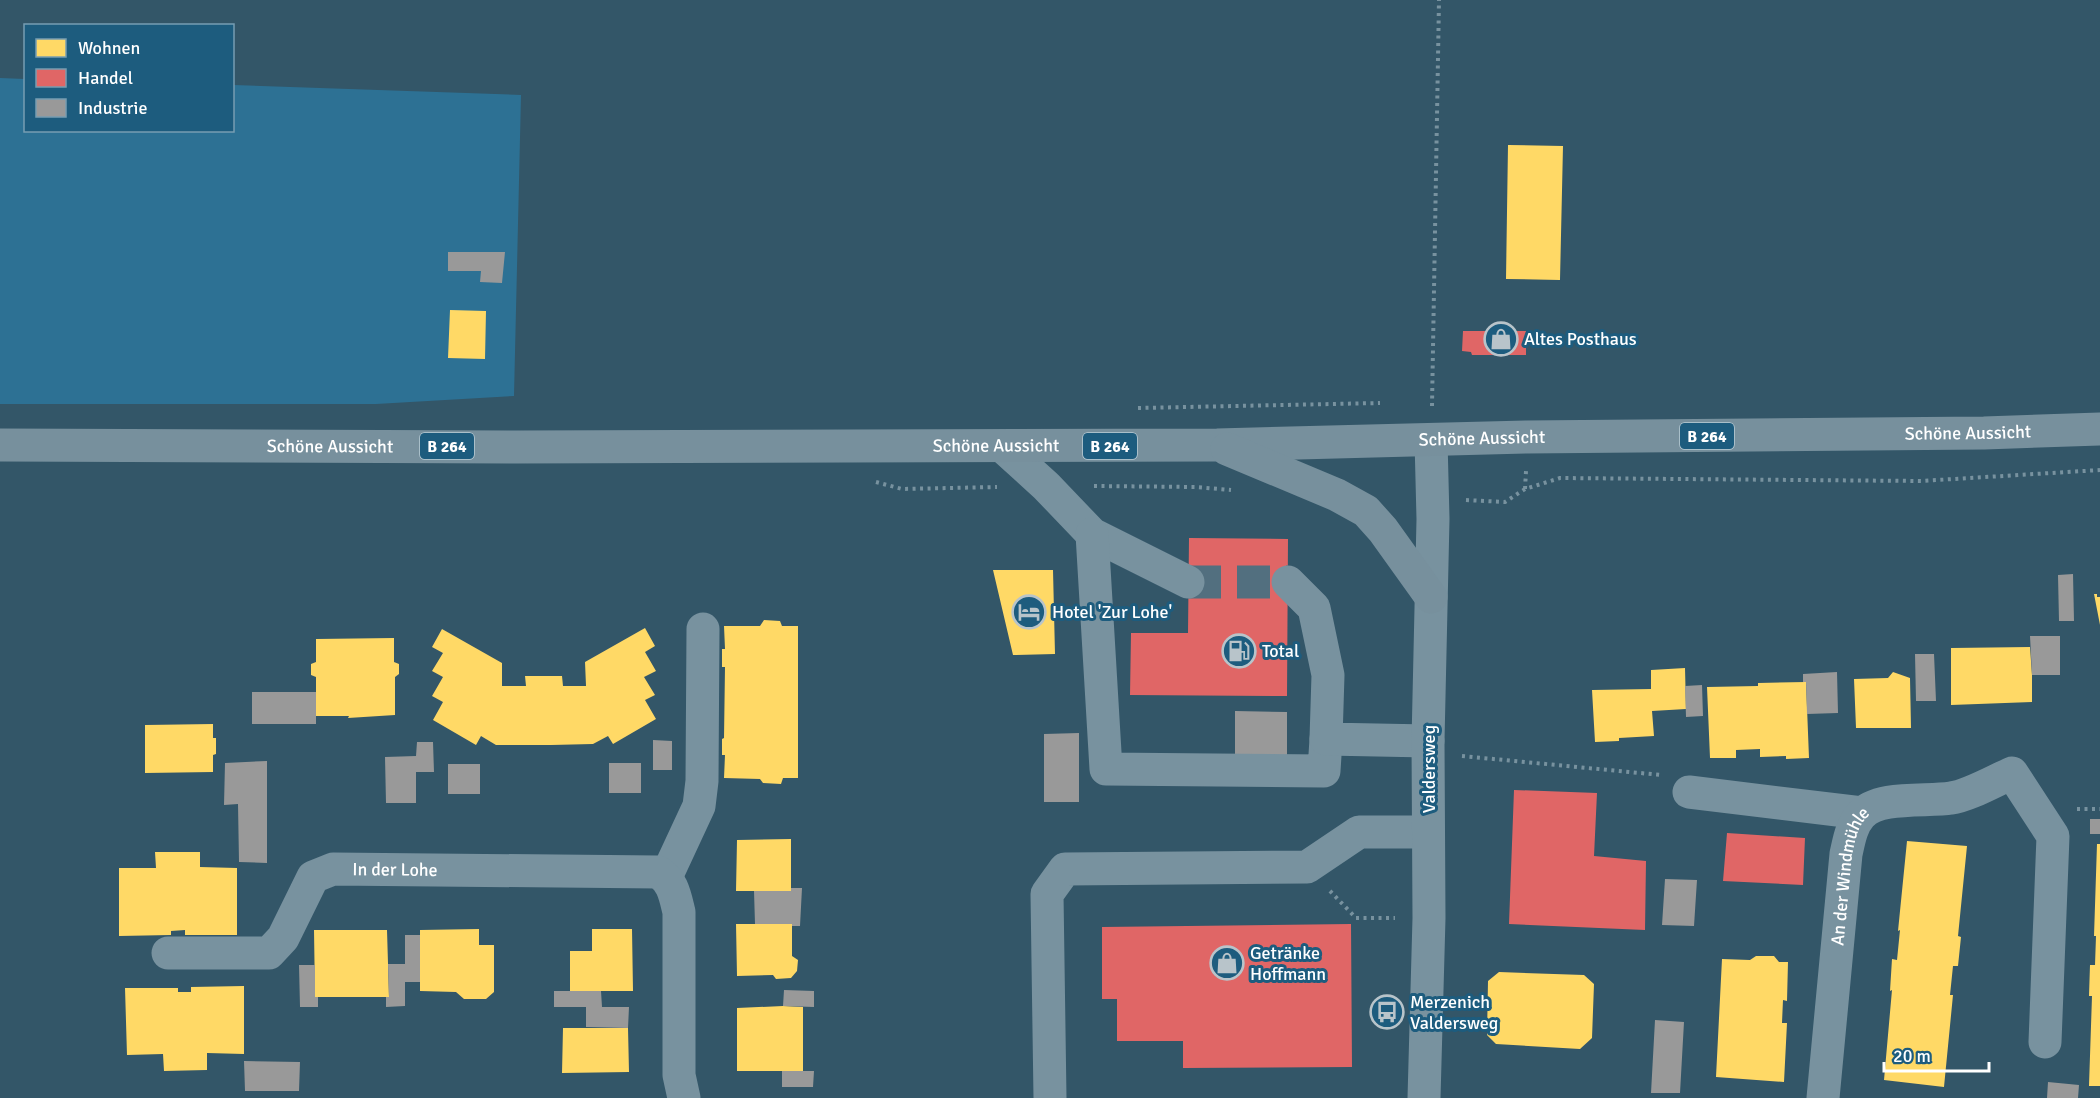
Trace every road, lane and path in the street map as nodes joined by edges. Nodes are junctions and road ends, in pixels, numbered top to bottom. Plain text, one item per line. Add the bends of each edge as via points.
1 (1439, 0) edge
2 (2100, 429) edge
3 (1431, 440) junction
4 (1217, 445) junction
5 (0, 446) edge
6 (1002, 446) junction
7 (2100, 470) edge
8 (869, 481) dead end
9 (1046, 486) junction
10 (1526, 489) dead end
11 (1242, 491) dead end
12 (1092, 534) junction
13 (1188, 582) tunnel mouth
14 (1288, 582) dead end
15 (1431, 597) junction
16 (703, 629) dead end
17 (1326, 739) junction
18 (1429, 747) junction
19 (1689, 792) joint
20 (1862, 813) junction
21 (1428, 832) junction
22 (1306, 867) junction
23 (666, 877) junction
24 (1430, 918) junction
25 (168, 953) dead end
26 (2045, 1042) dead end
27 (684, 1098) edge
28 (1050, 1098) edge
29 (1424, 1098) edge
30 (1823, 1098) edge

1 - 3 path
2 - 3 main road, Schöne Aussicht / B 264
3 - 4 main road, Schöne Aussicht / B 264
3 - 15 street, Valdersweg
4 - 6 main road, Schöne Aussicht / B 264
4 - 15 main road via 1366,511
5 - 6 main road, Schöne Aussicht / B 264
6 - 9 street
7 - 10 path via 1921,482 1560,478
8 - 9 path via 902,489
9 - 11 path
9 - 12 street
12 - 13 street
12 - 17 street via 1106,769 1324,771
14 - 17 street via 1314,608 1328,675
15 - 18 street, Valdersweg
16 - 23 street via 699,806
17 - 18 street
18 - 19 path via 1670,776
18 - 21 street, Valdersweg
19 - 20 street
20 - 26 street, An der Windmühle via 1898,801 1953,798 2012,773 2053,836
20 - 30 street, An der Windmühle via 1846,854
21 - 22 street via 1359,832
21 - 24 street, Valdersweg
22 - 24 path via 1356,918
22 - 28 street via 1065,869 1047,894
23 - 25 street, In der Lohe via 640,870 333,869 314,877 283,938 269,953
23 - 27 street via 679,912 679,1075
24 - 29 street, Valdersweg

